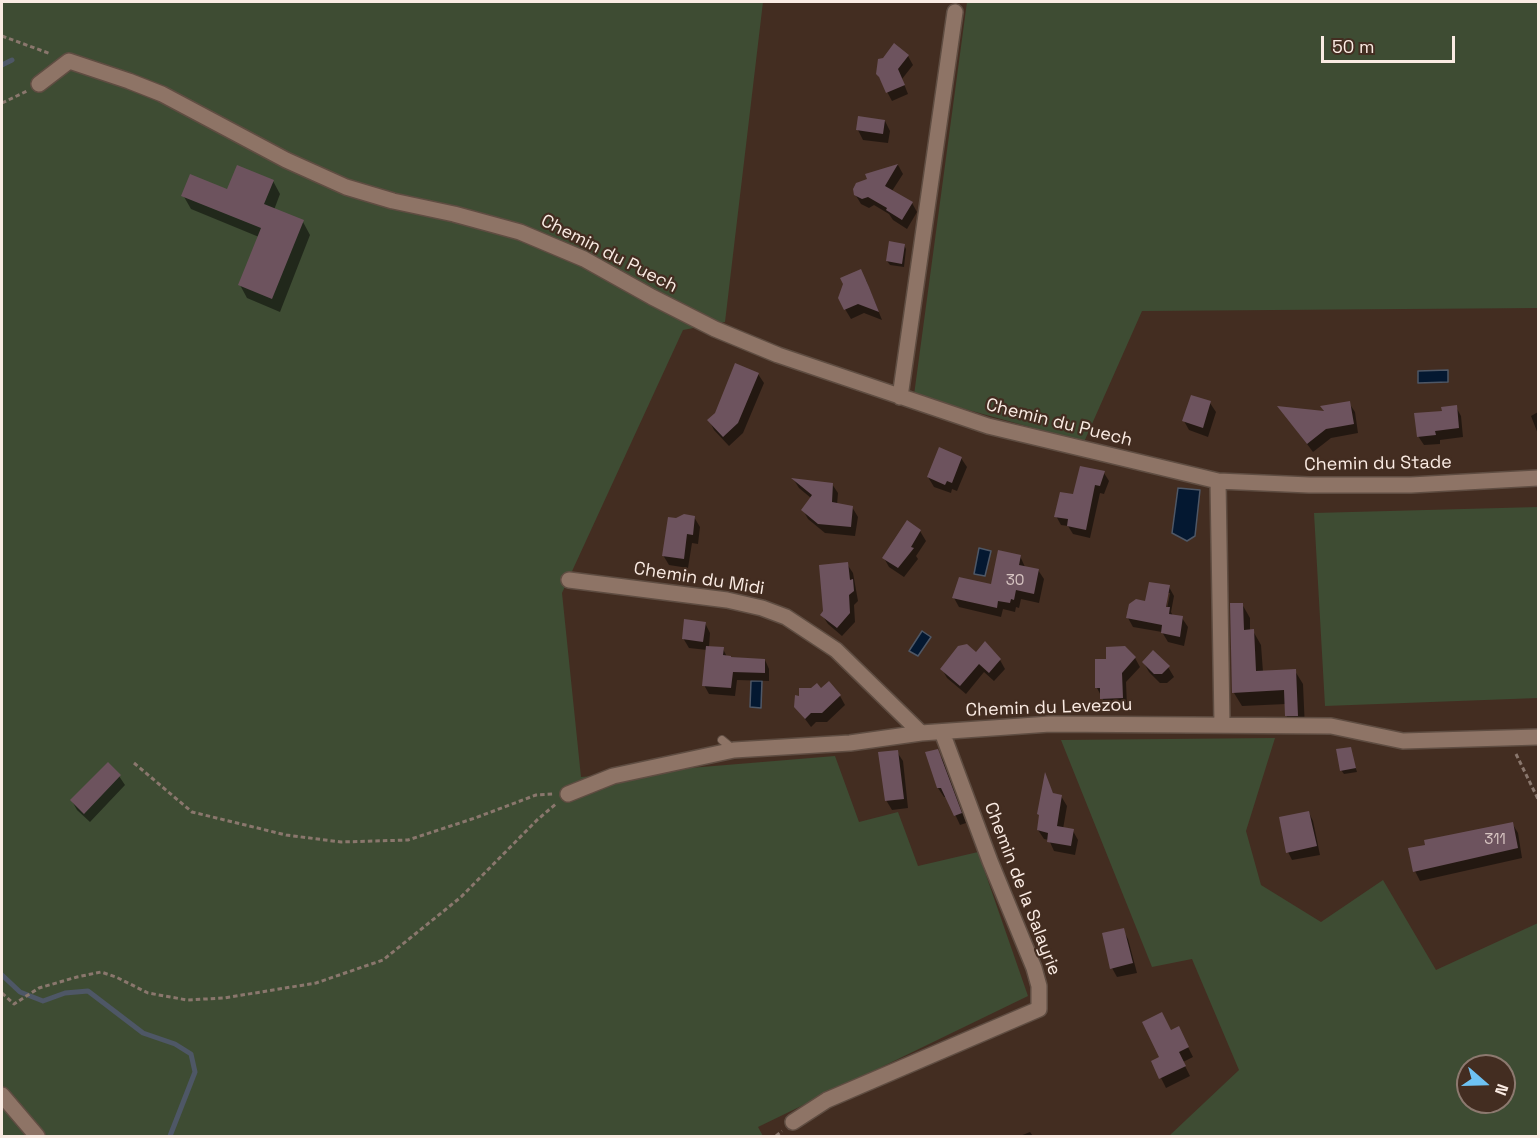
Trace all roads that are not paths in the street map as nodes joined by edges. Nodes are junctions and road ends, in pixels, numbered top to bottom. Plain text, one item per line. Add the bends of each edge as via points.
1 (955, 12) dead end
2 (39, 84) road end
3 (900, 397) junction
4 (1539, 478) edge
5 (1218, 481) junction
6 (569, 580) dead end
7 (1222, 724) junction
8 (942, 732) junction
9 (921, 733) junction
10 (1539, 737) edge
11 (568, 794) road end
12 (2, 1095) edge
13 (793, 1122) dead end
14 (35, 1134) edge

1 - 3 street
2 - 3 street, Chemin du Puech via 69,60 162,94 346,187 520,232 584,259 715,329
3 - 5 street, Chemin du Puech via 988,426
4 - 5 street, Chemin du Stade via 1411,485
5 - 7 street
6 - 9 street, Chemin du Midi via 727,600 786,617 836,650
7 - 8 street, Chemin du Levezou via 1050,724
7 - 10 street, Chemin du Levezou via 1331,726 1403,741
8 - 9 street, Chemin du Levezou
8 - 13 street, Chemin de la Salayrie via 1034,968 1039,1009 827,1101
9 - 11 street, Chemin du Levezou via 850,743 728,745 613,776
12 - 14 street

